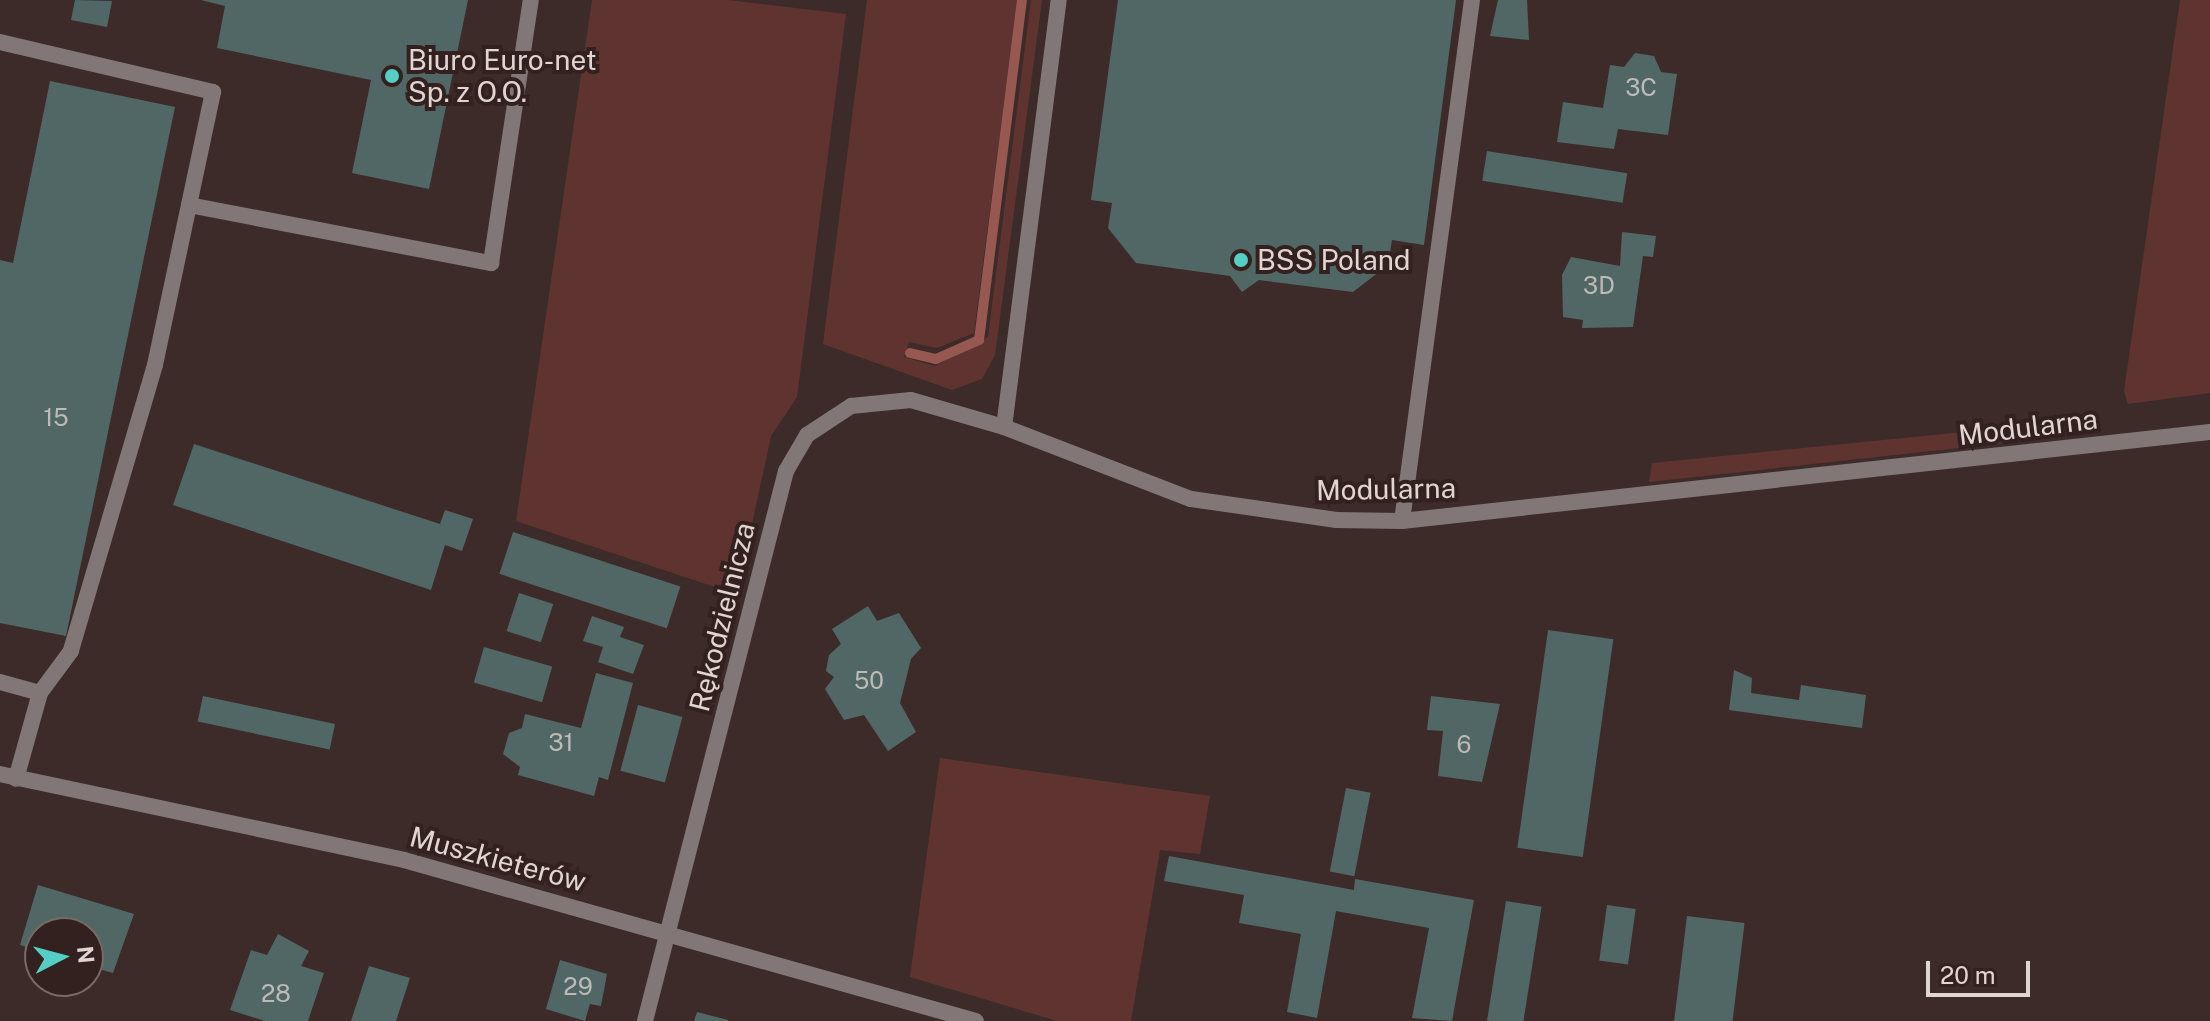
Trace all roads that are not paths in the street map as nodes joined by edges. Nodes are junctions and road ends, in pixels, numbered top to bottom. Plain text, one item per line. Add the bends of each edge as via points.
1 (531, 0) edge
2 (1059, 0) edge
3 (1472, 0) edge
4 (0, 42) edge
5 (189, 205) junction
6 (1004, 427) junction
7 (2210, 432) edge
8 (1402, 521) junction
9 (0, 682) edge
10 (40, 693) junction
11 (8, 777) edge
12 (668, 931) junction
13 (645, 1021) edge
14 (976, 1021) edge

1 - 5 street via 491,263
2 - 6 street
3 - 8 street
4 - 5 street via 213,92
5 - 10 street via 155,365 71,651
6 - 8 street, Modularna via 1191,499 1274,514
6 - 12 street, Rękodzielnicza via 911,400 878,399 829,416 797,446
7 - 8 street, Modularna
9 - 10 street
10 - 11 street
11 - 12 street, Muszkieterów via 404,860
12 - 13 street, Rękodzielnicza
12 - 14 street, Muszkieterów

